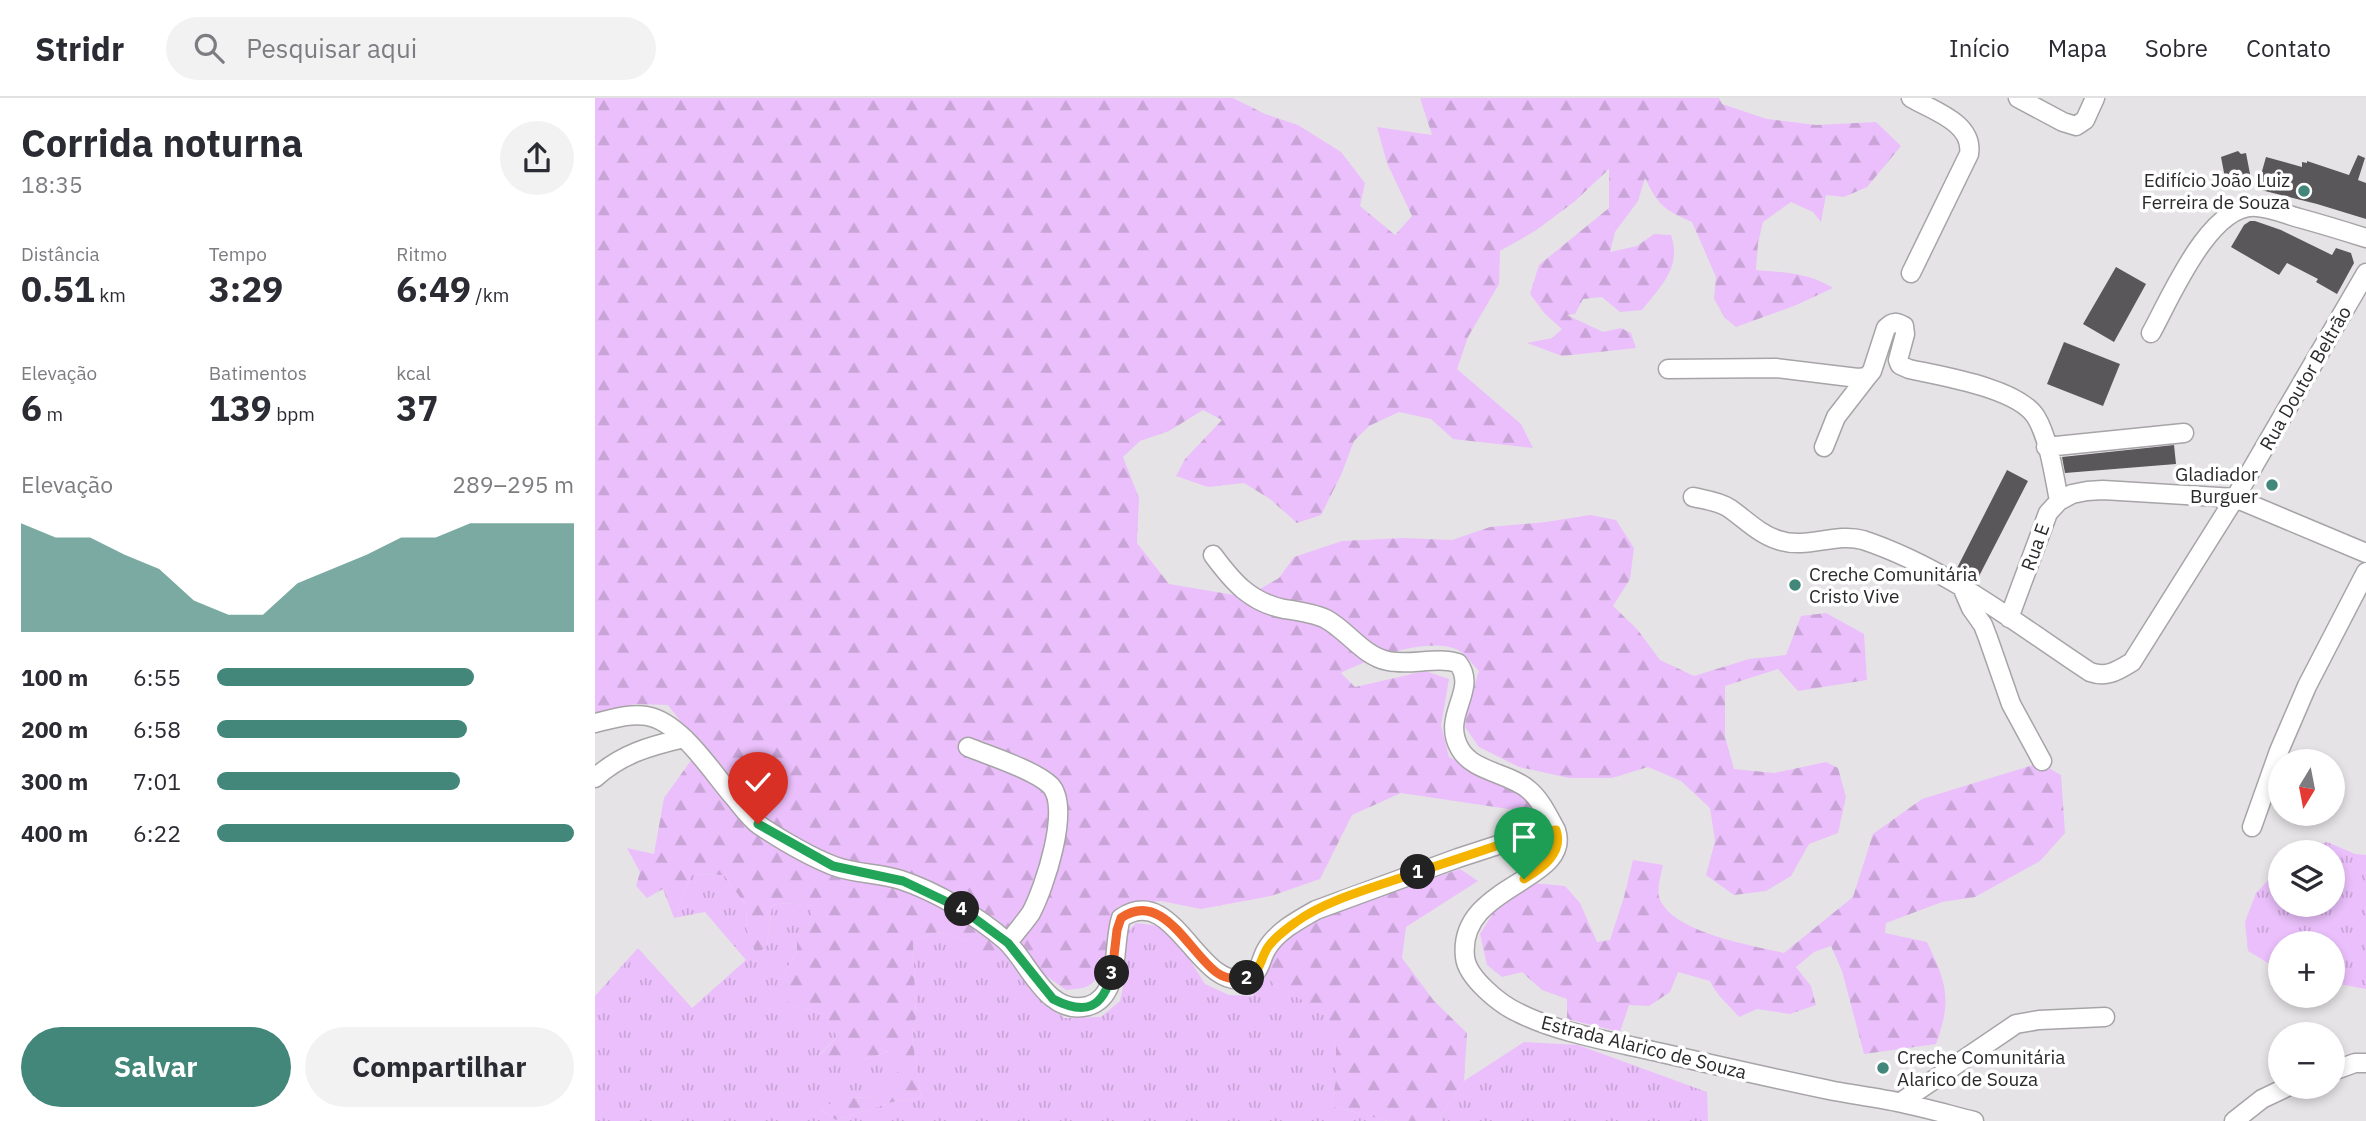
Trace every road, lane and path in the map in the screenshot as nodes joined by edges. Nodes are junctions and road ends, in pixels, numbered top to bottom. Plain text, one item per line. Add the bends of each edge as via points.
1 (1910, 98) edge
2 (2018, 98) edge
3 (2093, 102) edge
4 (2366, 238) edge
5 (1911, 273) dead end
6 (2366, 273) edge
7 (2151, 334) dead end
8 (1668, 369) dead end
9 (1867, 377) junction
10 (2183, 433) dead end
11 (1824, 447) dead end
12 (2046, 447) junction
13 (1693, 497) dead end
14 (2235, 498) junction
15 (2059, 501) junction
16 (2366, 553) edge
17 (1213, 555) dead end
18 (2366, 572) edge
19 (1961, 585) junction
20 (2009, 618) junction
21 (595, 723) edge
22 (684, 738) junction
23 (968, 747) dead end
24 (2042, 761) dead end
25 (595, 778) edge
26 (2252, 827) dead end
27 (1556, 830) junction
28 (1008, 943) junction
29 (2105, 1017) dead end
30 (2366, 1063) edge
31 (2345, 1067) edge
32 (2268, 1096) edge
33 (1901, 1102) junction
34 (1974, 1121) edge
35 (2234, 1121) edge

1 - 5 street via 1964,130 1970,147
2 - 3 street via 2075,126 2085,120
4 - 7 street via 2258,206 2241,209 2211,230
6 - 14 street, Rua Doutor Beltrão
8 - 9 street via 1776,368
9 - 11 street via 1836,416
9 - 12 street via 1886,328 1897,322 1904,326 1905,334 1900,365 1981,386 2014,400 2034,414
10 - 12 street
12 - 15 street
13 - 19 street via 1728,508 1775,539 1811,544 1860,539
14 - 15 street, Rua E via 2103,490 2080,492
14 - 16 street
14 - 20 street, Rua Doutor Beltrão via 2132,662 2115,673 2097,674
15 - 20 street, Rua E via 2044,520
17 - 27 street via 1251,597 1327,620 1370,654 1391,662 1458,663 1466,680 1453,729 1462,753 1527,788
18 - 26 street via 2307,686
19 - 20 street
19 - 24 street via 1989,638 2011,704
21 - 22 street via 646,716 663,720
22 - 25 street via 633,752
22 - 28 street via 758,824 833,866 895,878 916,887 966,911
23 - 28 street via 1041,778 1058,800 1058,830 1041,887 1030,913
27 - 28 street via 1458,858 1316,910 1276,938 1258,970 1245,979 1215,971 1164,919 1136,911 1121,918 1107,992 1100,1000 1076,1007 1053,999
27 - 33 street, Estrada Alarico de Souza via 1556,851 1550,859 1480,909 1468,926 1466,962 1492,995 1517,1012 1564,1029 1751,1074
29 - 33 street via 2016,1024
30 - 31 street
32 - 35 street
33 - 34 street, Estrada Alarico de Souza

